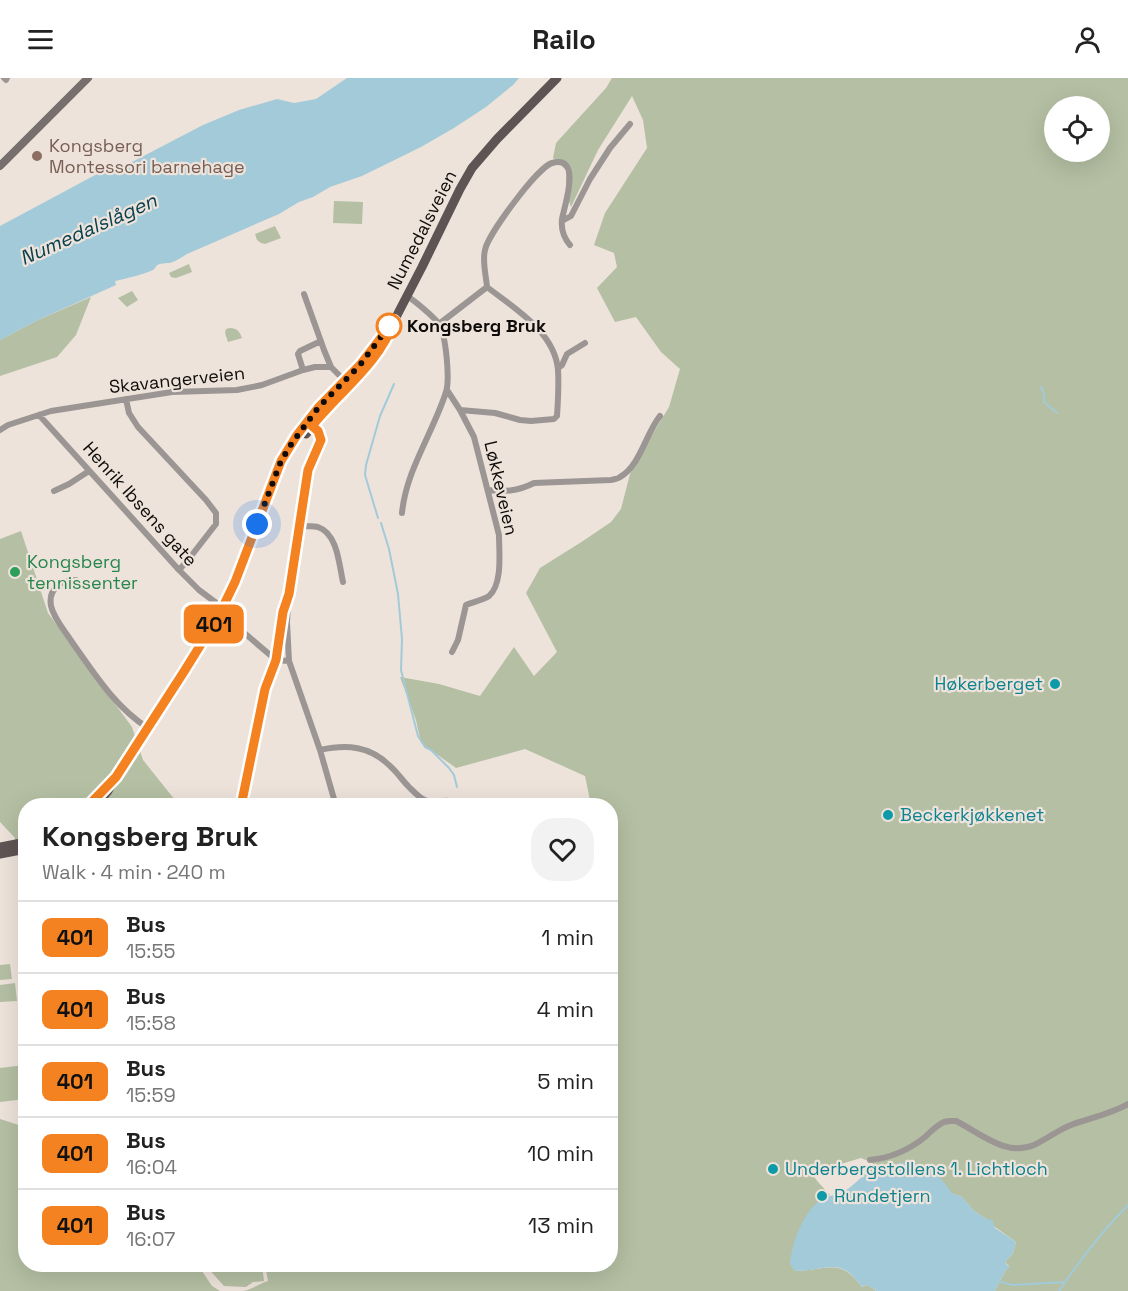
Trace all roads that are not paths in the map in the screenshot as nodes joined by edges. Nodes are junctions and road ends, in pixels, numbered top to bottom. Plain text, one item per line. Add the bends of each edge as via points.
1 (88, 78) edge
2 (556, 78) edge
3 (630, 124) dead end
4 (0, 166) edge
5 (562, 221) junction
6 (570, 245) dead end
7 (487, 287) junction
8 (304, 294) dead end
9 (407, 296) junction
10 (439, 324) junction
11 (321, 341) junction
12 (585, 343) dead end
13 (331, 367) junction
14 (303, 370) junction
15 (558, 371) junction
16 (347, 383) junction
17 (447, 390) junction
18 (126, 399) junction
19 (460, 410) junction
20 (39, 415) junction
21 (660, 416) dead end
22 (310, 424) junction
23 (0, 430) edge
24 (89, 471) junction
25 (488, 490) junction
26 (54, 491) dead end
27 (402, 513) dead end
28 (299, 526) junction
29 (180, 570) junction
30 (76, 580) dead end
31 (343, 582) dead end
32 (289, 594) junction
33 (223, 608) junction
34 (228, 619) dead end
35 (452, 652) dead end
36 (276, 660) junction
37 (289, 661) junction
38 (148, 728) junction
39 (320, 750) junction
40 (116, 777) junction
41 (96, 798) edge
42 (102, 798) edge
43 (243, 798) edge
44 (334, 798) edge
45 (422, 798) edge
46 (18, 844) edge
47 (0, 847) edge
48 (18, 851) edge
49 (0, 854) edge
50 (1128, 1104) edge
51 (870, 1160) dead end

1 - 4 main road
2 - 9 main road, Numedalsveien via 470,172
3 - 5 street via 590,179 571,216
5 - 6 street
5 - 7 street via 569,172 565,165 554,162 526,188 486,244
7 - 10 street
7 - 15 street via 546,338
8 - 11 street
9 - 10 street
9 - 16 main road, Numedalsveien via 376,354
10 - 17 street via 446,348
11 - 13 street
11 - 14 street via 298,354
12 - 15 street via 567,354
13 - 14 street, Skavangerveien
13 - 16 street
14 - 18 street, Skavangerveien via 237,390 172,392
15 - 19 street via 554,419 520,420
16 - 22 main road, Numedalsveien via 324,401
17 - 19 street, Løkkeveien
17 - 27 street via 412,471
18 - 20 street, Skavangerveien
18 - 29 street via 138,427 216,513 216,524
19 - 25 street, Løkkeveien via 474,437
20 - 23 street, Skavangerveien
20 - 24 street, Henrik Ibsens gate
21 - 25 street via 636,461 621,477 534,483 512,492
22 - 28 street via 321,440 308,470
22 - 33 main road, Numedalsveien via 281,461
24 - 26 street
24 - 29 street, Henrik Ibsens gate
25 - 35 street, Løkkeveien via 499,535 495,588 488,597 466,605
28 - 31 street via 317,527 328,533 334,541
28 - 32 street
29 - 33 street, Henrik Ibsens gate
30 - 38 street via 56,586 52,594 51,605 57,619 101,684
32 - 36 street
32 - 37 street
33 - 38 main road, Numedalsveien
34 - 36 street
36 - 37 street
36 - 43 street via 265,689
37 - 39 street
38 - 40 main road, Numedalsveien
39 - 44 street
39 - 45 street via 356,747 369,751
40 - 41 main road, Numedalsveien
40 - 42 main road, Numedalsveien
46 - 47 main road
48 - 49 main road
50 - 51 street via 1017,1148 989,1140 950,1120 903,1151

